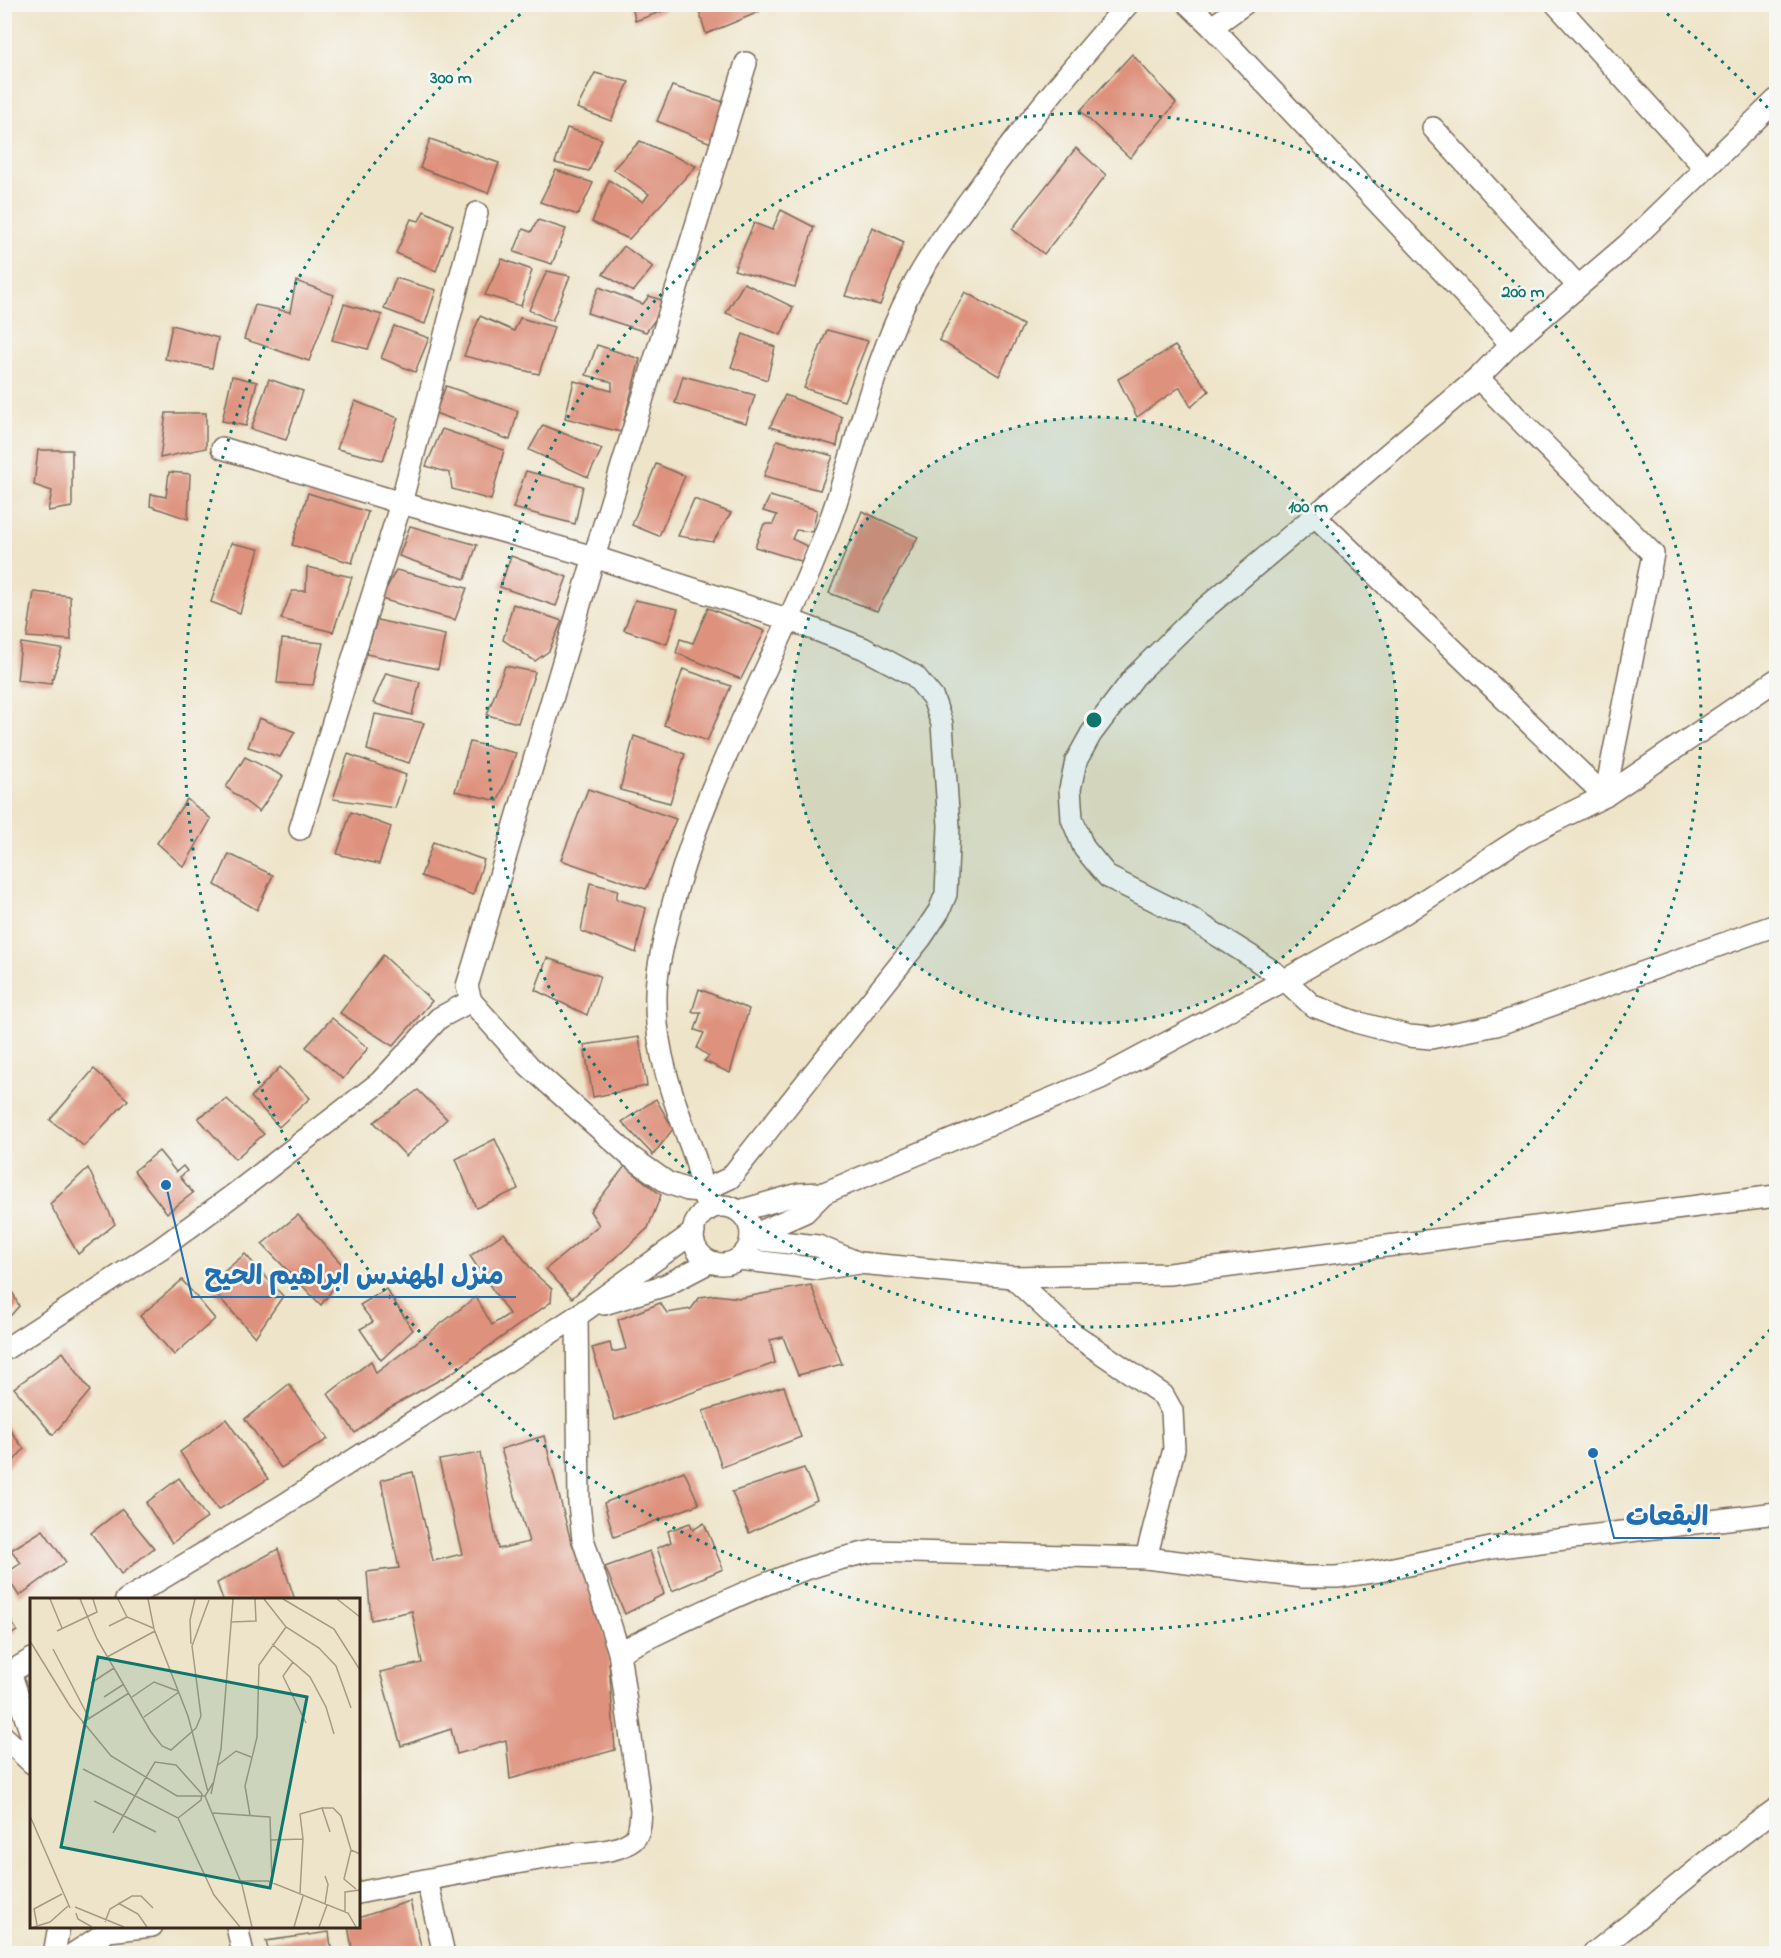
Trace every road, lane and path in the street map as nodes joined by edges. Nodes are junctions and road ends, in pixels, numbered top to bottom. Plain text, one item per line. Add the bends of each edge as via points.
1 (1128, 4) edge
2 (1188, 4) edge
3 (1244, 4) edge
4 (1556, 4) edge
5 (1212, 27) junction
6 (746, 63) dead end
7 (1776, 100) edge
8 (1433, 128) dead end
9 (1706, 168) junction
10 (477, 213) dead end
11 (1578, 286) junction
12 (1510, 344) junction
13 (1478, 378) junction
14 (222, 448) dead end
15 (401, 503) junction
16 (1315, 516) junction
17 (594, 557) junction
18 (790, 620) junction
19 (1776, 680) edge
20 (1605, 796) junction
21 (300, 829) dead end
22 (1776, 925) edge
23 (1285, 980) junction
24 (471, 1001) junction
25 (824, 1193) junction
26 (1776, 1196) edge
27 (705, 1200) junction
28 (739, 1211) junction
29 (693, 1232) junction
30 (751, 1237) junction
31 (739, 1259) junction
32 (710, 1262) junction
33 (859, 1263) junction
34 (1012, 1277) junction
35 (583, 1312) junction
36 (4, 1350) edge
37 (1776, 1514) edge
38 (1146, 1558) junction
39 (128, 1598) edge
40 (619, 1652) junction
41 (30, 1660) edge
42 (7, 1674) edge
43 (30, 1732) edge
44 (4, 1737) edge
45 (30, 1760) edge
46 (1776, 1809) edge
47 (427, 1880) junction
48 (360, 1893) edge
49 (58, 1928) edge
50 (120, 1928) edge
51 (237, 1928) edge
52 (104, 1929) edge
53 (54, 1953) edge
54 (73, 1953) edge
55 (243, 1953) edge
56 (444, 1953) edge
57 (1593, 1953) edge

1 - 18 street via 1011,144 944,235 909,293 889,340 830,520
2 - 5 street
3 - 5 street
4 - 9 street
5 - 12 street
6 - 17 street
7 - 9 street
8 - 11 street
9 - 11 street via 1627,245
10 - 15 street
11 - 12 street
12 - 13 street
13 - 16 street
13 - 20 street via 1653,554
14 - 15 street
15 - 17 street
15 - 21 street
16 - 20 street
16 - 23 street via 1197,615 1135,676 1091,734 1076,761 1070,789 1072,819 1084,848 1108,877 1190,918
17 - 18 street
17 - 24 street via 467,986
18 - 27 street via 713,782 678,879 661,956 655,1000 657,1035
18 - 27 street via 863,648 905,670 933,698 946,746 946,894 921,938 730,1178
19 - 20 street
20 - 23 street via 1524,836 1406,912
22 - 23 street via 1497,1025 1431,1038 1408,1036 1312,1006
23 - 25 street via 1101,1078
24 - 27 street via 529,1066 631,1157 668,1183
24 - 36 street via 439,1018 380,1082 236,1193 160,1249
25 - 28 street via 799,1194
25 - 30 street via 805,1212
26 - 34 street via 1169,1274
27 - 28 street
27 - 29 street
28 - 30 street via 748,1222
29 - 32 street via 697,1250
29 - 35 street
30 - 31 street
30 - 33 street via 818,1246
31 - 32 street via 728,1264
31 - 33 street via 819,1269
32 - 35 street via 666,1285
33 - 34 street
34 - 38 street via 1071,1333 1162,1395 1172,1411 1174,1449
35 - 39 street via 282,1506
35 - 40 street via 579,1504 583,1539
37 - 38 street via 1491,1548 1336,1577 1303,1577
38 - 40 street via 873,1551 842,1557 747,1592
40 - 47 street via 641,1810 635,1838 609,1849
41 - 42 street
42 - 43 street
44 - 45 street
46 - 57 street via 1715,1853
47 - 48 street
47 - 56 street
49 - 53 street
50 - 52 street
51 - 55 street
52 - 54 street

